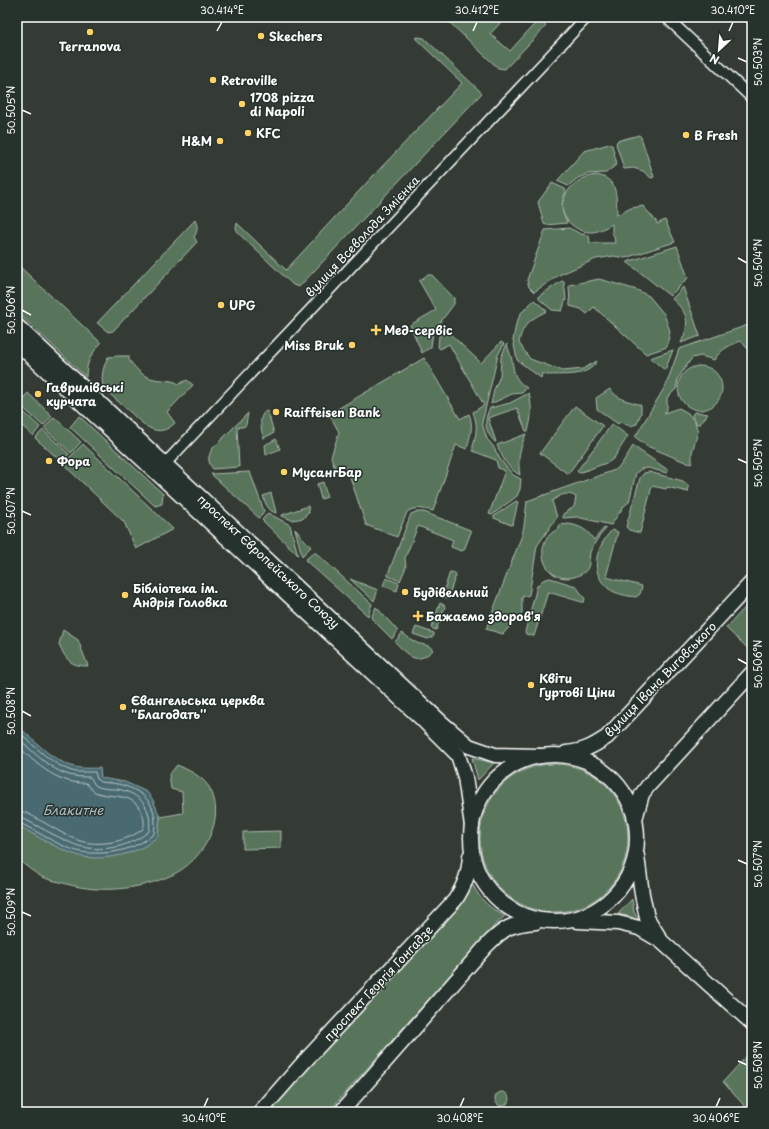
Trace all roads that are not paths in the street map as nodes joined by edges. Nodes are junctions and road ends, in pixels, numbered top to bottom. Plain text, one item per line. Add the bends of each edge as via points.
1 (587, 17) edge
2 (666, 17) edge
3 (752, 98) edge
4 (17, 326) edge
5 (17, 343) edge
6 (161, 468) junction
7 (752, 582) edge
8 (752, 673) edge
9 (556, 755) junction
10 (540, 756) junction
11 (635, 819) junction
12 (472, 826) junction
13 (471, 843) junction
14 (637, 850) junction
15 (566, 920) junction
16 (551, 921) junction
17 (661, 941) junction
18 (752, 1023) edge
19 (260, 1112) edge
20 (341, 1112) edge

1 - 6 street, вулиця Всеволода Змієнка
2 - 3 street
4 - 6 main road, проспект Європейського Союзу
5 - 6 main road, проспект Європейського Союзу
6 - 10 main road, проспект Європейського Союзу via 469,746 495,755
6 - 12 main road, проспект Європейського Союзу via 458,755 465,777
7 - 9 main road, вулиця Івана Виговського via 607,736 580,752
8 - 11 main road via 648,786 642,794
9 - 10 main road
9 - 11 main road via 571,756 600,768 622,790
10 - 12 main road via 513,766 494,780 478,804
11 - 14 main road
12 - 13 main road
13 - 16 main road via 480,877 498,899 517,912 534,919
13 - 19 main road, проспект Георгія Гонгадзе via 467,879 455,900
14 - 15 main road via 627,879 607,902 595,911
14 - 17 main road via 647,918
15 - 16 main road
15 - 17 main road via 618,923 639,928
16 - 20 main road via 519,923 502,930
17 - 18 main road

